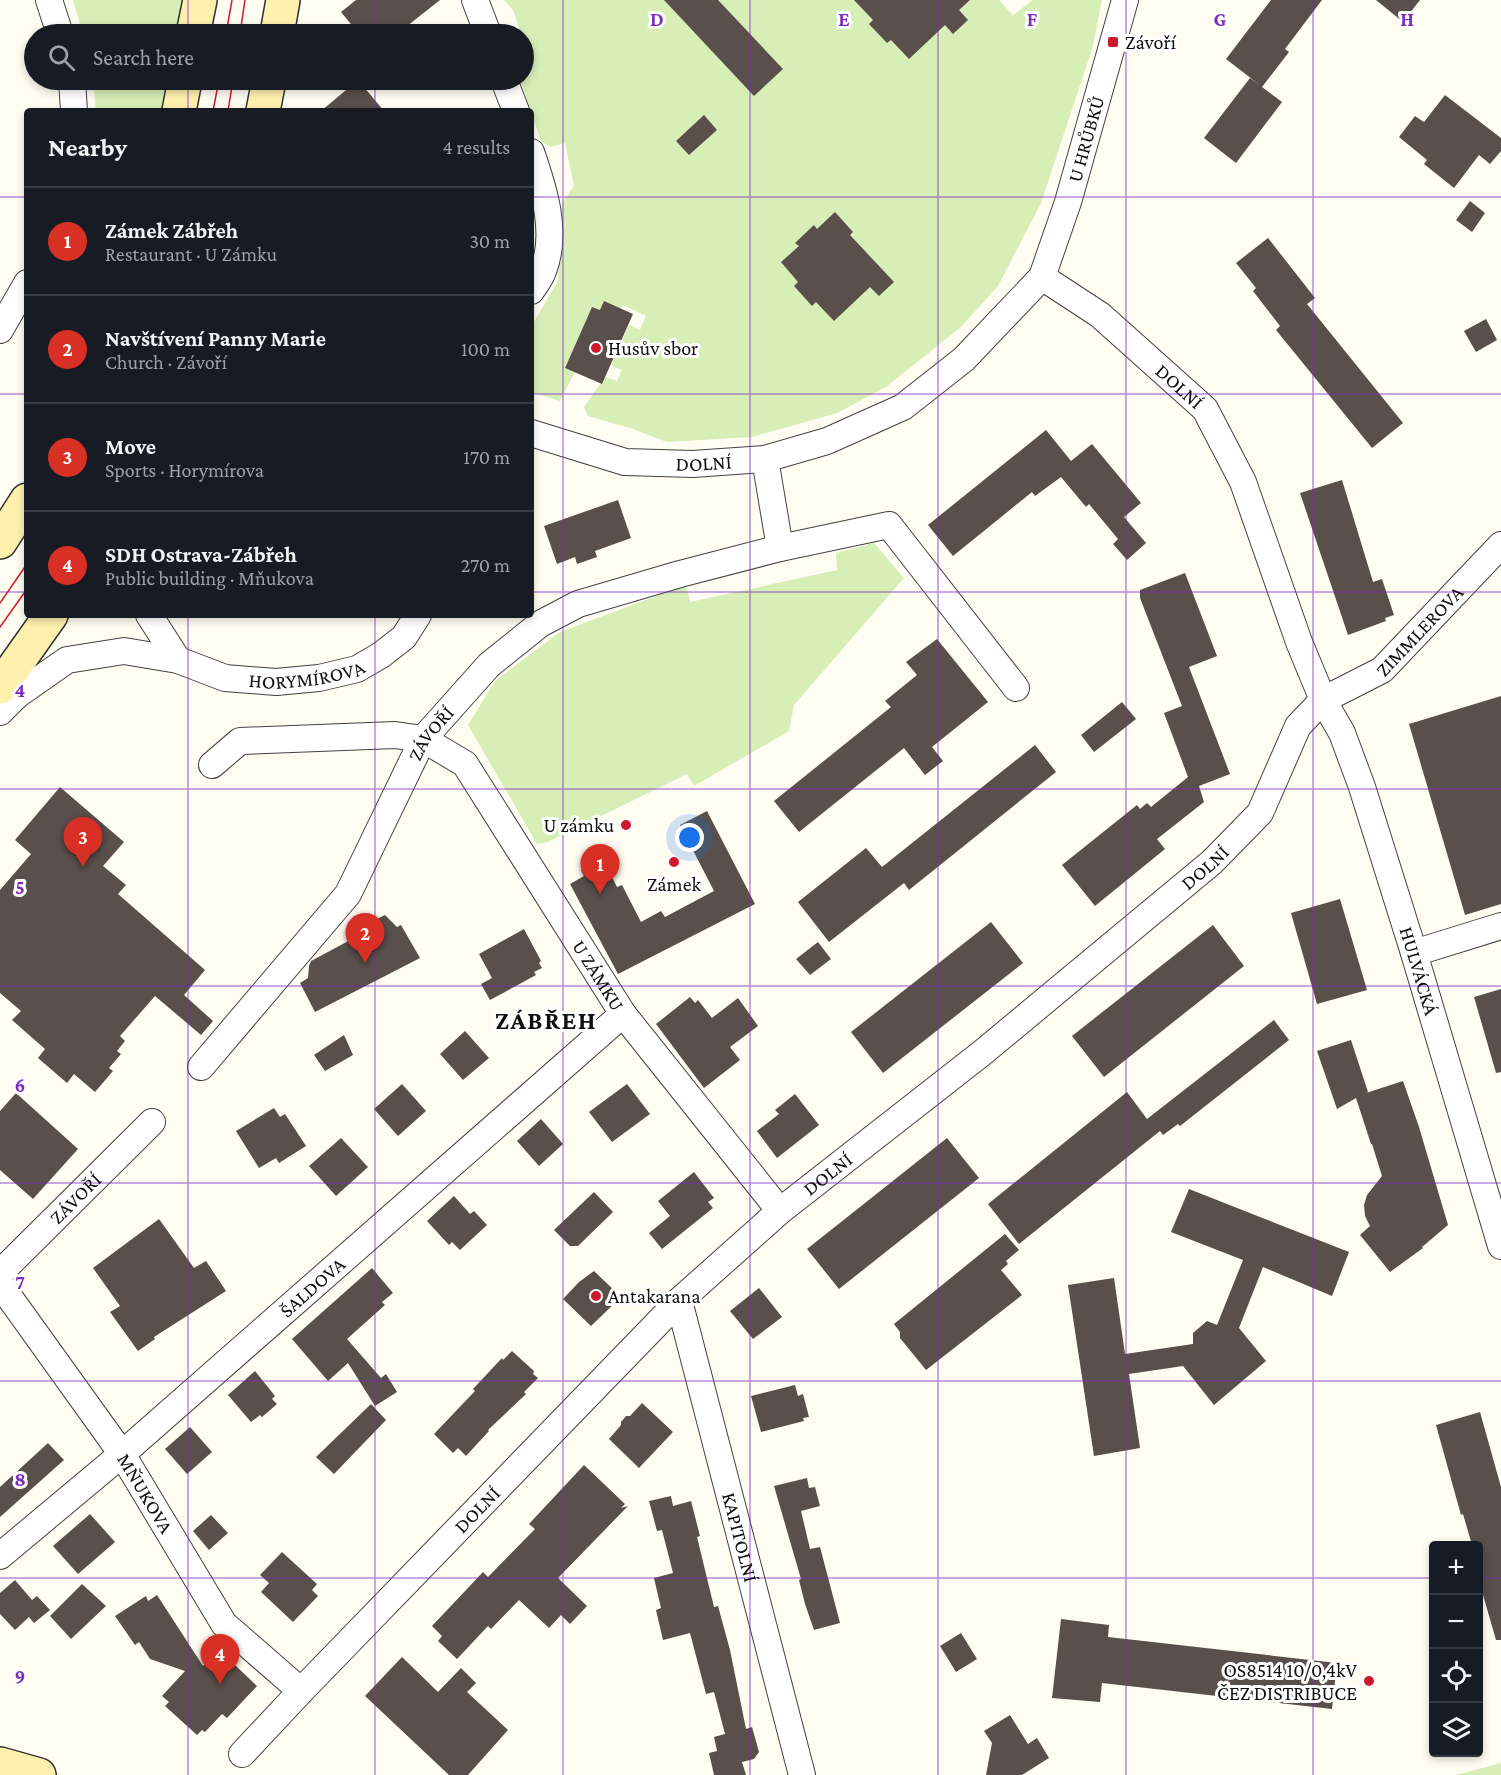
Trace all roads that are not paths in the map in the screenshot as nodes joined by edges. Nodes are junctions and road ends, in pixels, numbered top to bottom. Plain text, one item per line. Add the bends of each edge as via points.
1 (49, 0) edge
2 (200, 0) edge
3 (283, 0) edge
4 (475, 0) edge
5 (1125, 0) edge
6 (57, 24) edge
7 (195, 24) edge
8 (279, 24) edge
9 (484, 24) edge
10 (73, 90) edge
11 (183, 90) edge
12 (267, 90) edge
13 (508, 90) edge
14 (74, 108) edge
15 (180, 108) edge
16 (264, 108) edge
17 (515, 108) edge
18 (534, 162) edge
19 (1042, 277) junction
20 (534, 286) edge
21 (24, 288) edge
22 (0, 330) edge
23 (534, 434) edge
24 (765, 459) junction
25 (24, 505) edge
26 (0, 542) edge
27 (1501, 545) edge
28 (780, 548) junction
29 (49, 618) edge
30 (151, 618) edge
31 (416, 618) edge
32 (178, 660) junction
33 (0, 687) edge
34 (1016, 688) dead end
35 (1323, 700) junction
36 (0, 712) edge
37 (423, 739) junction
38 (212, 765) dead end
39 (1501, 926) edge
40 (1414, 953) junction
41 (623, 1014) junction
42 (201, 1066) dead end
43 (152, 1122) dead end
44 (780, 1211) junction
45 (1501, 1246) edge
46 (0, 1273) edge
47 (0, 1284) edge
48 (679, 1301) junction
49 (122, 1455) junction
50 (0, 1556) edge
51 (301, 1691) junction
52 (242, 1754) dead end
53 (0, 1764) edge
54 (39, 1775) edge
55 (802, 1775) edge

1 - 6 street
2 - 7 street
3 - 8 street
4 - 9 street
5 - 19 street, U HRŮBKŮ via 1068,202
10 - 14 street
11 - 15 street
12 - 16 street
13 - 17 street
18 - 20 street via 548,210 549,243 543,272
19 - 24 street, DOLNÍ via 964,359 903,407 827,441
19 - 35 street, DOLNÍ via 1100,315 1205,409 1243,482
21 - 22 street
23 - 24 street, DOLNÍ via 625,462 693,464
24 - 28 street
25 - 26 street
27 - 35 street, ZIMMLEROVA via 1382,670
28 - 34 street, ZÁVOŘÍ via 889,525
28 - 37 street, ZÁVOŘÍ via 578,604 540,624 489,665
29 - 33 street
30 - 32 street
31 - 32 street, HORYMÍROVA via 404,637 381,655 357,669 319,678 276,682 225,678
32 - 36 street, HORYMÍROVA via 124,651 67,660 17,695
35 - 40 street, HULVÁCKÁ via 1342,733 1359,778
35 - 44 street, DOLNÍ via 1298,726 1260,813 1212,862 982,1053
37 - 38 street via 395,735 240,741
37 - 41 street, U ZÁMKU via 465,764
37 - 42 street, ZÁVOŘÍ via 348,894
39 - 40 street
40 - 45 street, HULVÁCKÁ
41 - 44 street, U ZÁMKU
41 - 49 street, ŠALDOVA
43 - 46 street, ZÁVOŘÍ
44 - 48 street, DOLNÍ
47 - 49 street, MŇUKOVA
48 - 51 street, DOLNÍ
48 - 55 street, KAPITOLNÍ
49 - 50 street, ŠALDOVA
49 - 51 street, MŇUKOVA via 224,1624
51 - 52 street, DOLNÍ
53 - 54 street

